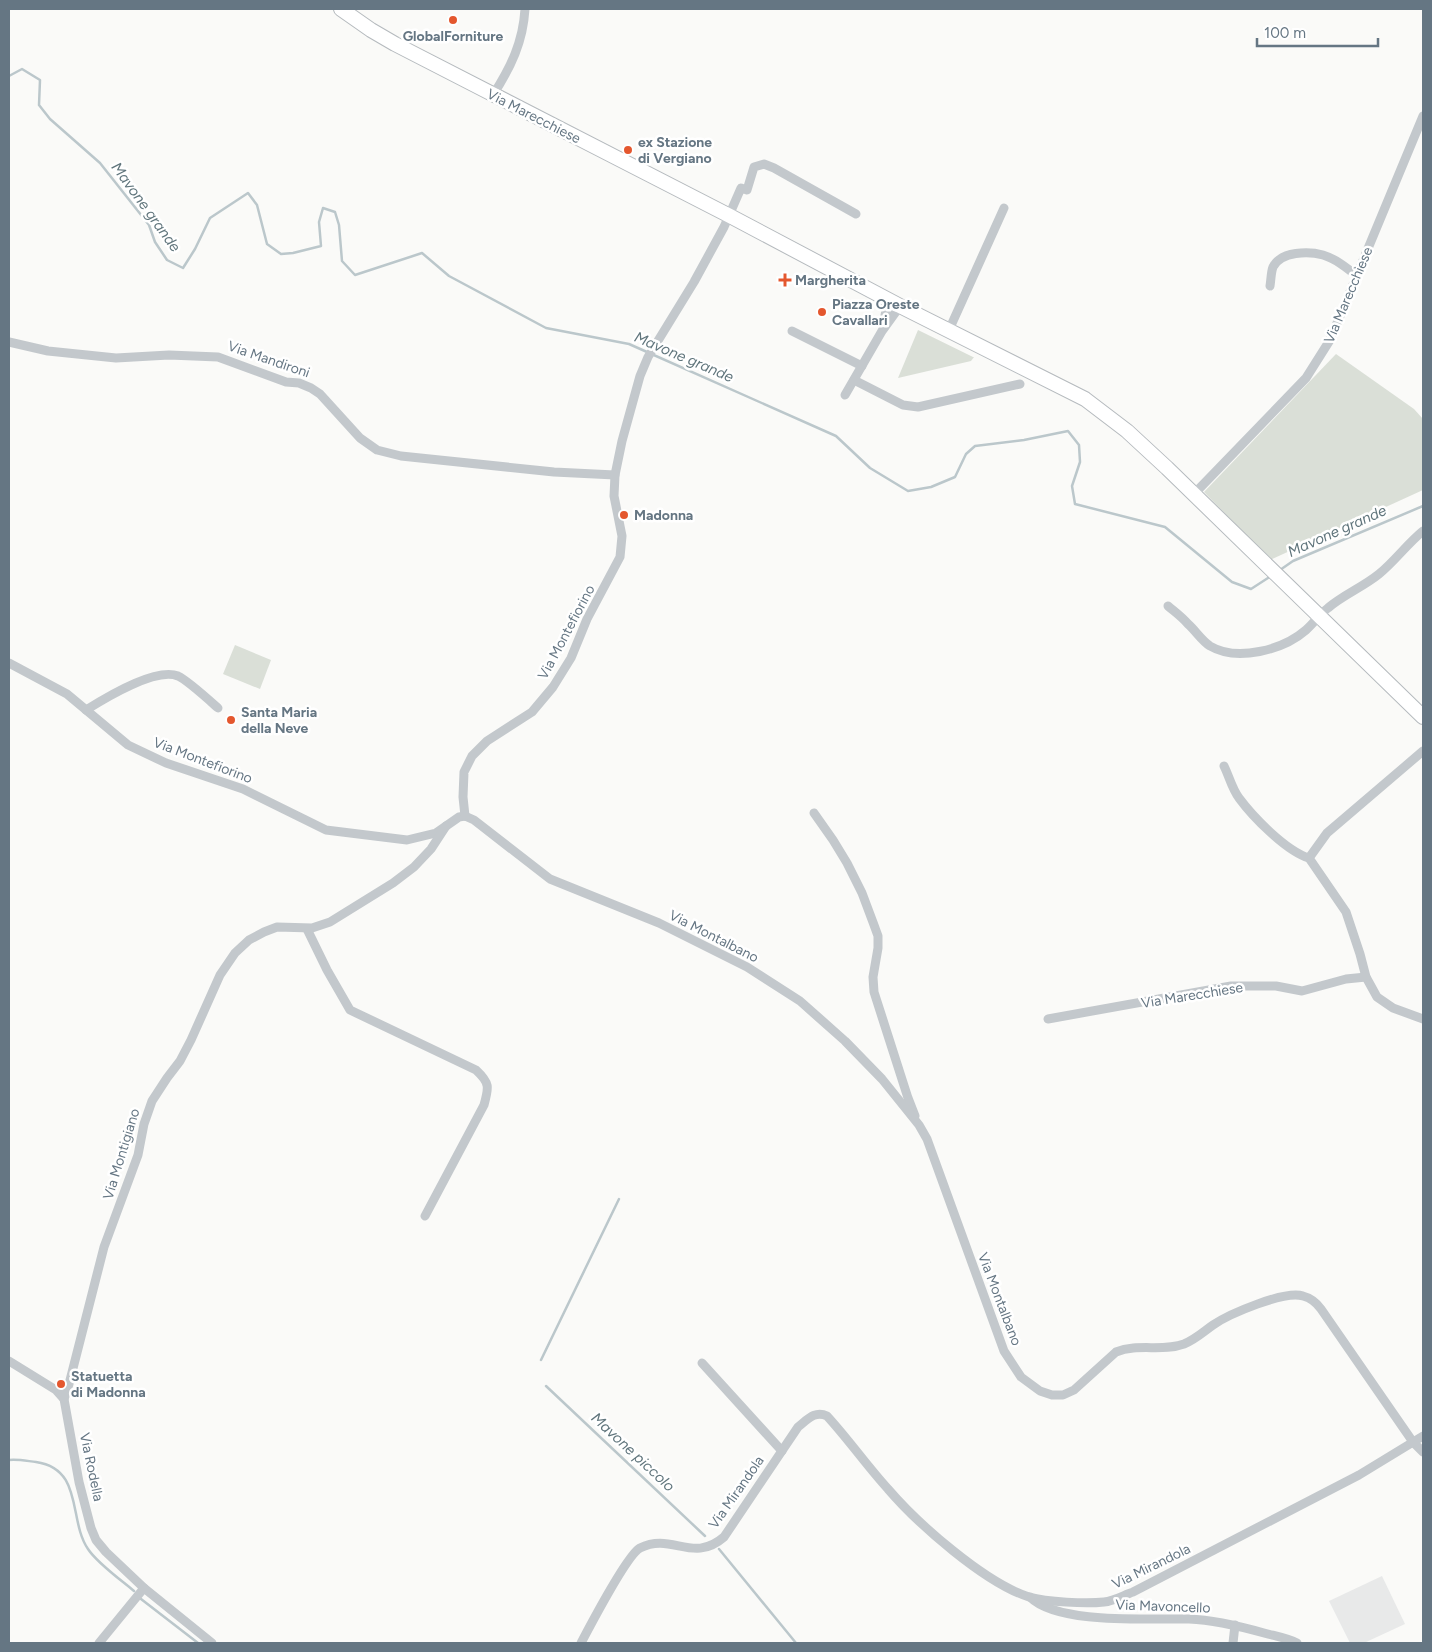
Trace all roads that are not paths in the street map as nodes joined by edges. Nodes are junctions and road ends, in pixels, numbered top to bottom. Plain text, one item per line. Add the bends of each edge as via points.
1 (341, 9) edge
2 (525, 9) edge
3 (493, 95) junction
4 (1423, 116) edge
5 (1004, 208) dead end
6 (856, 214) dead end
7 (730, 216) junction
8 (1356, 276) junction
9 (1270, 286) dead end
10 (896, 304) junction
11 (949, 330) junction
12 (792, 331) dead end
13 (9, 342) edge
14 (862, 366) junction
15 (854, 380) junction
16 (1020, 384) dead end
17 (846, 395) dead end
18 (615, 476) junction
19 (1194, 494) junction
20 (1423, 531) edge
21 (1168, 606) dead end
22 (1320, 616) junction
23 (9, 663) edge
24 (218, 708) dead end
25 (86, 710) junction
26 (1423, 717) edge
27 (1423, 751) edge
28 (1224, 766) dead end
29 (814, 813) dead end
30 (465, 816) junction
31 (446, 826) junction
32 (1309, 858) junction
33 (307, 929) junction
34 (1366, 977) junction
35 (1048, 1019) dead end
36 (1423, 1019) edge
37 (919, 1125) junction
38 (425, 1216) dead end
39 (9, 1360) edge
40 (702, 1363) dead end
41 (64, 1399) junction
42 (1423, 1436) edge
43 (1413, 1442) junction
44 (782, 1451) junction
45 (1423, 1452) edge
46 (144, 1588) junction
47 (1029, 1597) junction
48 (1235, 1625) junction
49 (585, 1642) edge
50 (99, 1643) edge
51 (212, 1643) edge
52 (1233, 1643) edge
53 (1297, 1643) edge

1 - 3 main road, Via Marecchiese via 394,44
2 - 3 street via 519,45
3 - 7 main road, Via Marecchiese
4 - 8 street, Via Marecchiese
5 - 11 street
6 - 7 street via 764,164 754,167 746,190 741,188
7 - 10 main road, Via Marecchiese
7 - 18 street, Via Montefiorino via 648,357 632,402
8 - 9 street via 1324,255 1300,253 1286,256 1274,266
8 - 19 street, Via Marecchiese via 1330,340 1306,378
10 - 11 main road, Via Marecchiese
10 - 14 street
11 - 19 main road, Via Marecchiese via 1085,399 1127,431
12 - 14 street
13 - 18 street, Via Mandironi via 48,351 116,358 218,357 311,388 360,438 377,450 401,456
14 - 15 street
15 - 16 street via 903,405 918,407
15 - 17 street
18 - 30 street, Via Montefiorino via 614,496 622,536 620,557 587,619 571,658 553,687 532,712 487,741 472,756 464,772
19 - 22 main road, Via Marecchiese
20 - 22 street via 1380,573
21 - 22 street via 1209,646 1231,654 1244,654 1282,644 1302,633
22 - 26 main road, Via Marecchiese
23 - 25 street, Via Montefiorino via 67,694
24 - 25 street via 179,676 169,674 131,685
25 - 31 street, Via Montefiorino via 128,746 166,763 243,789 326,830 407,840 436,833
27 - 32 street via 1327,833
28 - 32 street via 1247,808 1278,838 1301,856
29 - 37 street, Via Montalbano via 847,863 878,936 874,992
30 - 31 street, Via Montefiorino
30 - 37 street, Via Montalbano via 550,880 658,924 774,984 845,1041 882,1079
31 - 33 street, Via Montigiano via 431,849 393,883 330,922
32 - 34 street via 1346,912
33 - 38 street via 350,1010 476,1070 486,1080 488,1091 484,1105
33 - 41 street, Via Montigiano via 277,927 249,940 235,953 220,974 180,1061 152,1101 138,1155 104,1246
34 - 35 street, Via Marecchiese via 1346,978 1302,991 1276,986 1231,986
34 - 36 street via 1378,997 1393,1008
37 - 43 street, Via Montalbano via 927,1139 1004,1351 1021,1377 1040,1391 1063,1395 1074,1390 1124,1348 1183,1344 1240,1311 1289,1295 1302,1295 1314,1300 1322,1309
39 - 41 street via 56,1390
40 - 44 street, Via Mirandola
41 - 46 street, Via Rodella via 79,1482 94,1534 106,1552
42 - 43 street, Via Mirandola
43 - 45 street
43 - 47 street, Via Mirandola via 1359,1475 1133,1592 1106,1602
44 - 47 street, Via Mirandola via 798,1427 815,1414 822,1413 927,1528 999,1583
44 - 49 street, Via Mirandola via 724,1537 714,1545 690,1549 665,1543 638,1550 627,1563
46 - 50 street
46 - 51 street, Via Rodella
47 - 48 street, Via Mavoncello via 1036,1604 1088,1616 1189,1619
48 - 52 street
48 - 53 street, Via Mavoncello

